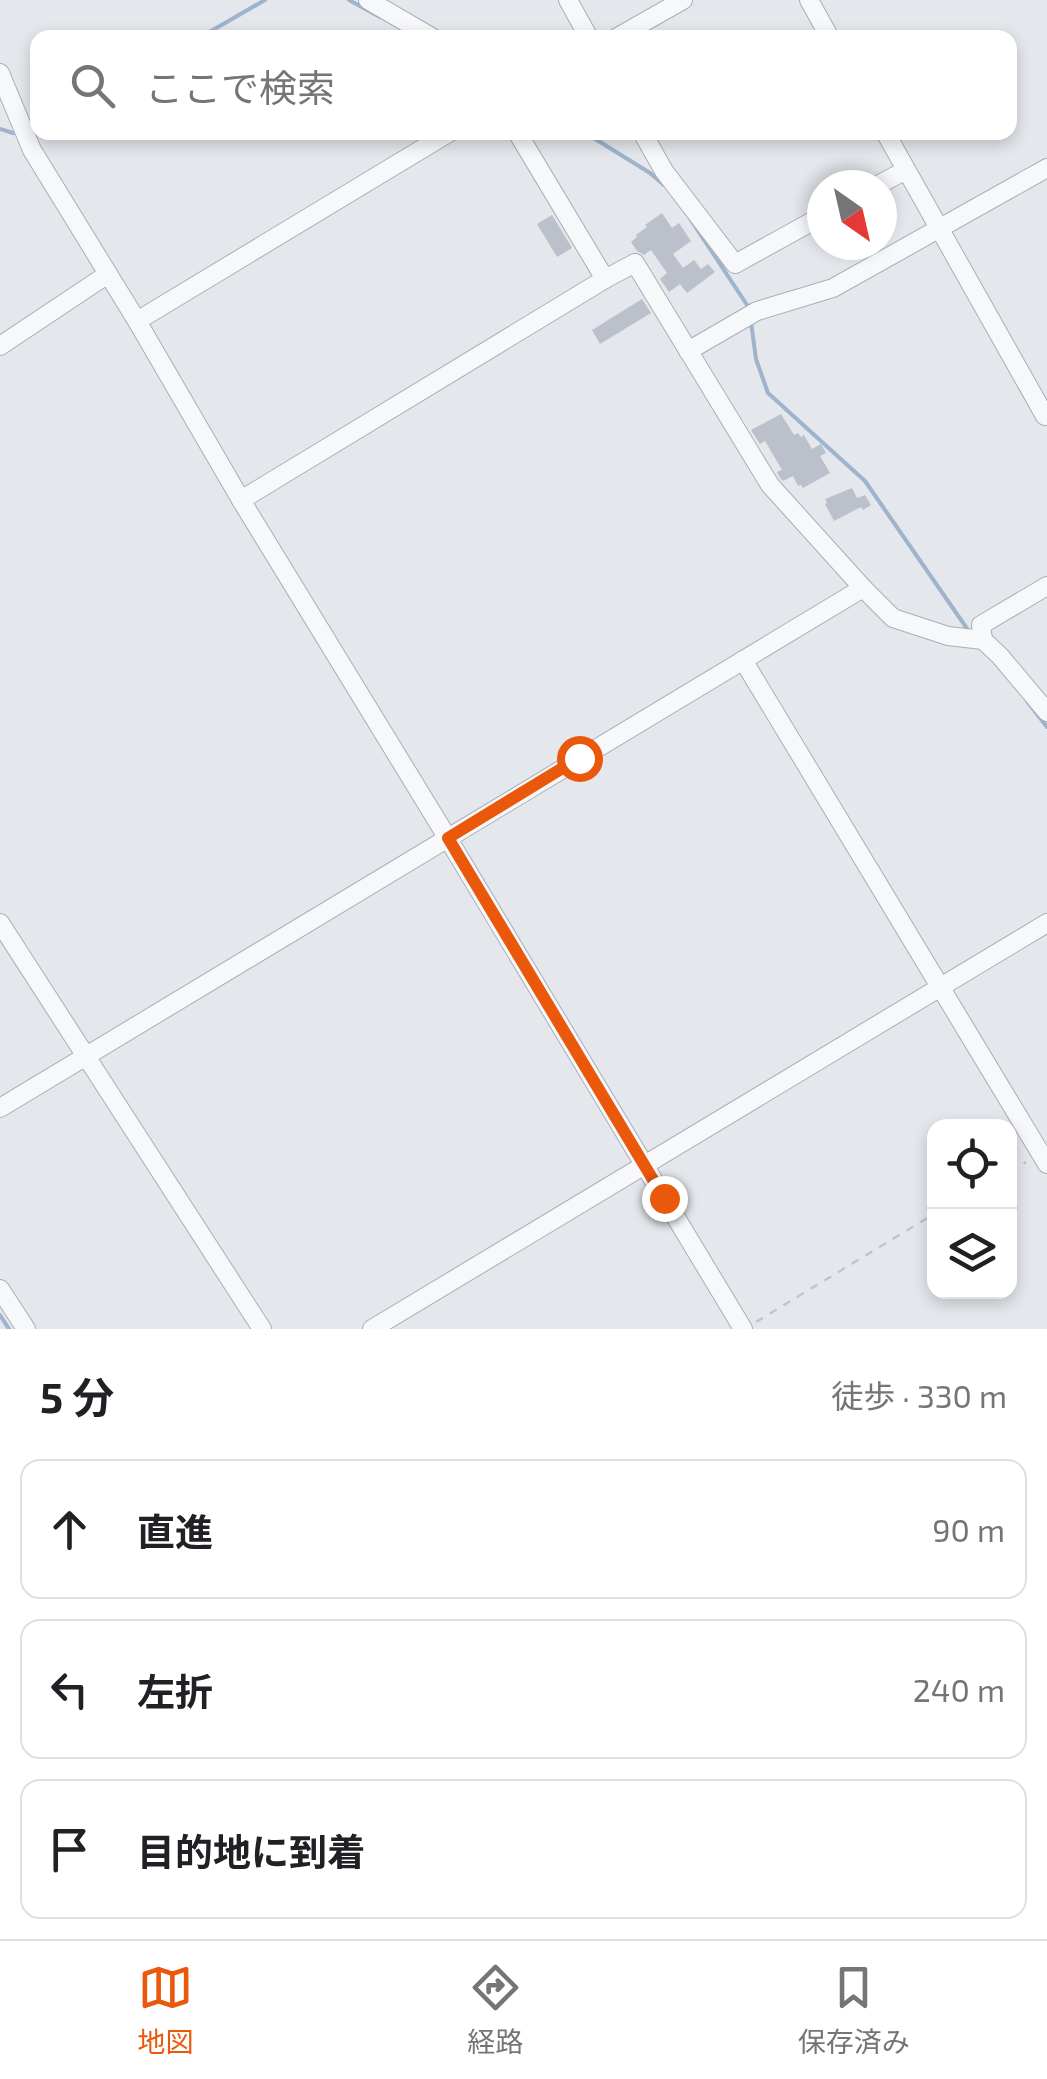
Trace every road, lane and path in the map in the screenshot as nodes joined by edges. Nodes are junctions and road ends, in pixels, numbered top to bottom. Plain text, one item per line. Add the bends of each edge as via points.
1 (368, 0) edge
2 (568, 0) edge
3 (682, 0) edge
4 (809, 0) edge
5 (419, 30) edge
6 (585, 30) edge
7 (630, 30) edge
8 (826, 30) edge
9 (0, 73) edge
10 (437, 140) edge
11 (522, 140) edge
12 (647, 140) edge
13 (889, 140) edge
14 (1047, 168) edge
15 (906, 170) junction
16 (897, 175) edge
17 (807, 224) edge
18 (938, 229) junction
19 (108, 274) junction
20 (604, 279) junction
21 (137, 321) junction
22 (0, 346) edge
23 (688, 351) junction
24 (1047, 415) edge
25 (241, 500) junction
26 (1047, 586) edge
27 (863, 588) junction
28 (983, 640) junction
29 (743, 660) junction
30 (1047, 712) edge
31 (448, 838) junction
32 (0, 923) edge
33 (1047, 923) edge
34 (939, 988) junction
35 (86, 1056) junction
36 (0, 1108) edge
37 (1044, 1159) edge
38 (644, 1165) junction
39 (1017, 1169) edge
40 (927, 1218) edge
41 (0, 1289) edge
42 (26, 1329) edge
43 (262, 1329) edge
44 (372, 1329) edge
45 (744, 1329) edge

1 - 5 street
2 - 6 street
3 - 7 street
4 - 8 street
9 - 19 street via 26,136
10 - 21 street
11 - 20 street
12 - 17 street via 735,264
13 - 15 street
14 - 18 street
15 - 16 street
15 - 18 street
18 - 23 street via 832,288 751,314
18 - 24 street
19 - 21 street
19 - 22 street
20 - 23 street via 635,264
20 - 25 street
21 - 25 street
23 - 27 street via 770,485
25 - 31 street
26 - 28 street via 981,625
27 - 28 street via 894,618
27 - 29 street
28 - 30 street
29 - 31 street
29 - 34 street
31 - 35 street
31 - 38 street
32 - 35 street
33 - 34 street
34 - 37 street
34 - 38 street
35 - 36 street
35 - 43 street
37 - 39 path
38 - 44 street
38 - 45 street
40 - 45 path
41 - 42 street

